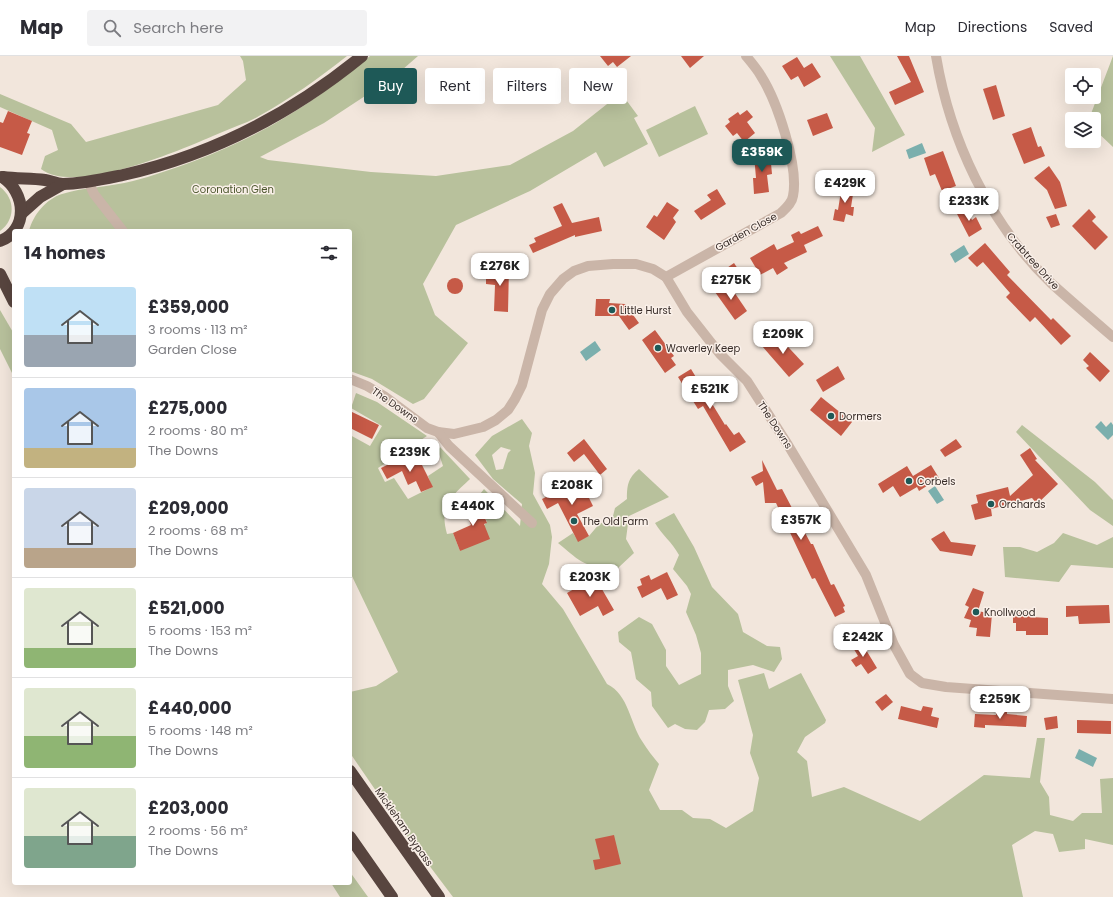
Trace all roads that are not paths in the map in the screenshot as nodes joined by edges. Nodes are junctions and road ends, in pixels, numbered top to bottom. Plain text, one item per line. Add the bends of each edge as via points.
1 (362, 56) edge
2 (746, 56) edge
3 (936, 56) edge
4 (1, 177) edge
5 (88, 181) junction
6 (63, 184) junction
7 (22, 213) junction
8 (17, 229) edge
9 (121, 229) edge
10 (12, 233) edge
11 (0, 242) edge
12 (0, 274) edge
13 (666, 277) junction
14 (12, 298) edge
15 (1113, 336) edge
16 (352, 380) edge
17 (438, 432) junction
18 (532, 523) dead end
19 (1113, 699) edge
20 (352, 774) edge
21 (352, 840) edge
22 (392, 897) edge
23 (439, 897) edge

1 - 5 highway via 312,95 236,138 176,161
2 - 13 street, Garden Close via 762,76 788,140 794,174 793,197 781,213
3 - 15 street, Crabtree Drive via 957,137 980,188 1005,230 1050,282
4 - 6 highway
4 - 7 highway via 16,190 21,201
5 - 6 highway
5 - 9 street via 94,194
6 - 7 highway via 40,197
7 - 8 highway
10 - 11 highway
12 - 14 highway
13 - 17 street, The Downs via 653,269 636,264 613,264 588,266 562,279 542,310 522,385 508,410 496,420 477,428 454,434
13 - 19 street, The Downs via 687,312 720,354 747,381 812,484 866,575 894,645 910,674 922,683 946,688
16 - 17 street, The Downs via 373,389 427,428
17 - 18 street, The Downs via 448,446
20 - 23 highway, Mickleham Bypass
21 - 22 highway

